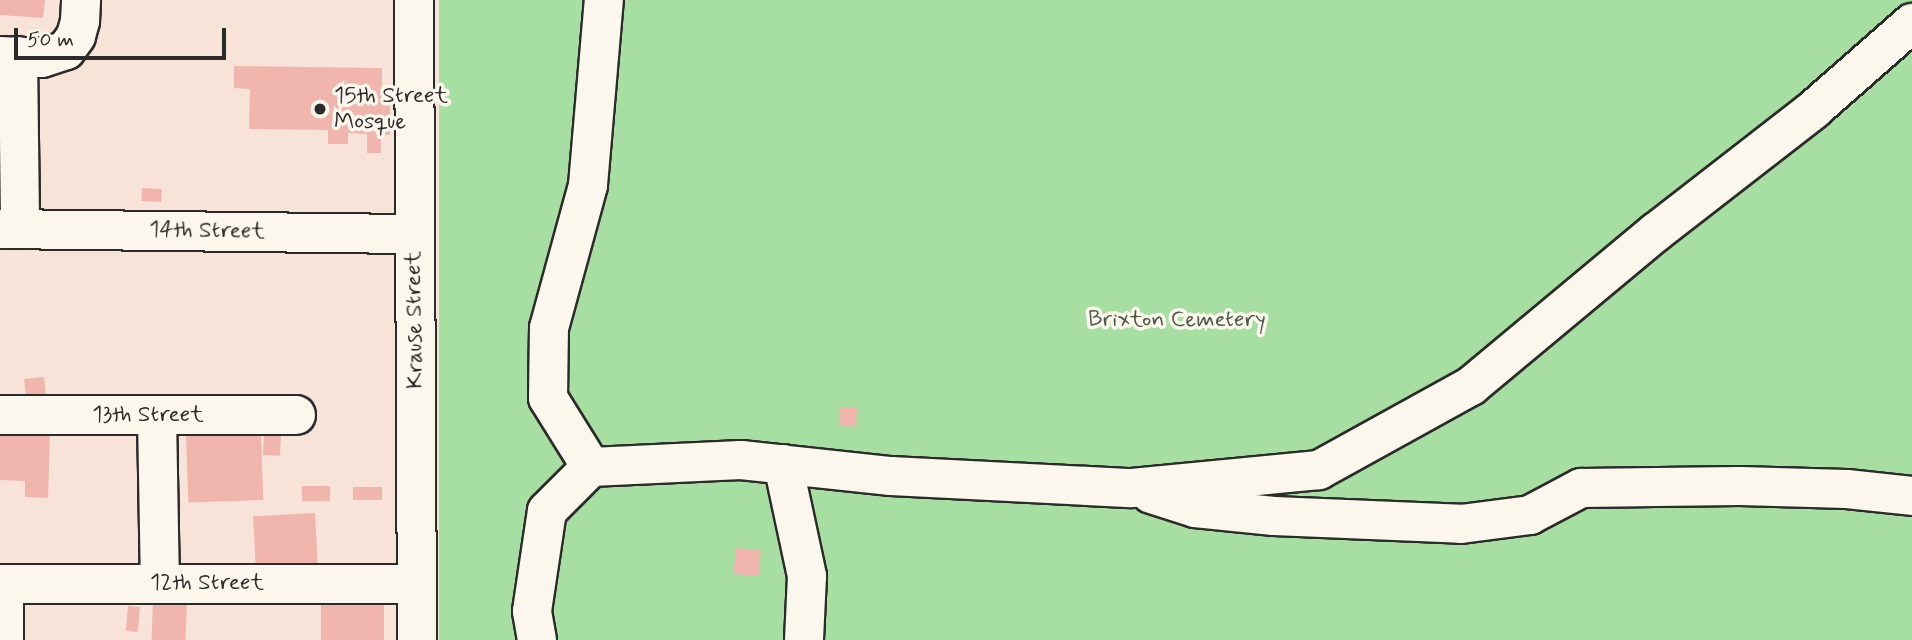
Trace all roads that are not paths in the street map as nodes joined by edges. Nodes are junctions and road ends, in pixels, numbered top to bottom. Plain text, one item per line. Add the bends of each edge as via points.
1 (81, 0) edge
2 (414, 0) edge
3 (604, 0) edge
4 (1912, 23) edge
5 (9, 56) edge
6 (10, 229) edge
7 (414, 233) junction
8 (0, 415) edge
9 (296, 415) dead end
10 (157, 416) junction
11 (783, 464) junction
12 (591, 467) junction
13 (1132, 488) junction
14 (1912, 496) edge
15 (160, 582) junction
16 (2, 584) edge
17 (414, 584) junction
18 (4, 640) edge
19 (416, 640) edge
20 (537, 640) edge
21 (804, 640) edge

1 - 5 street via 76,36 66,50 42,58
2 - 7 street, Krause Street
3 - 12 street via 588,185 549,328 548,398
4 - 13 street via 1813,110 1656,232 1471,386 1319,470
5 - 6 street
6 - 7 street, 14th Street
7 - 17 street, Krause Street
8 - 10 street, 13th Street
9 - 10 street, 13th Street
10 - 15 street
11 - 12 street via 741,460
11 - 13 street via 891,476
11 - 21 street via 807,576
12 - 20 street via 547,511 532,611
13 - 14 street via 1195,508 1222,511 1461,524 1530,515 1581,488 1740,486
15 - 16 street, 12th Street
15 - 17 street, 12th Street
16 - 18 street
17 - 19 street, Krause Street

